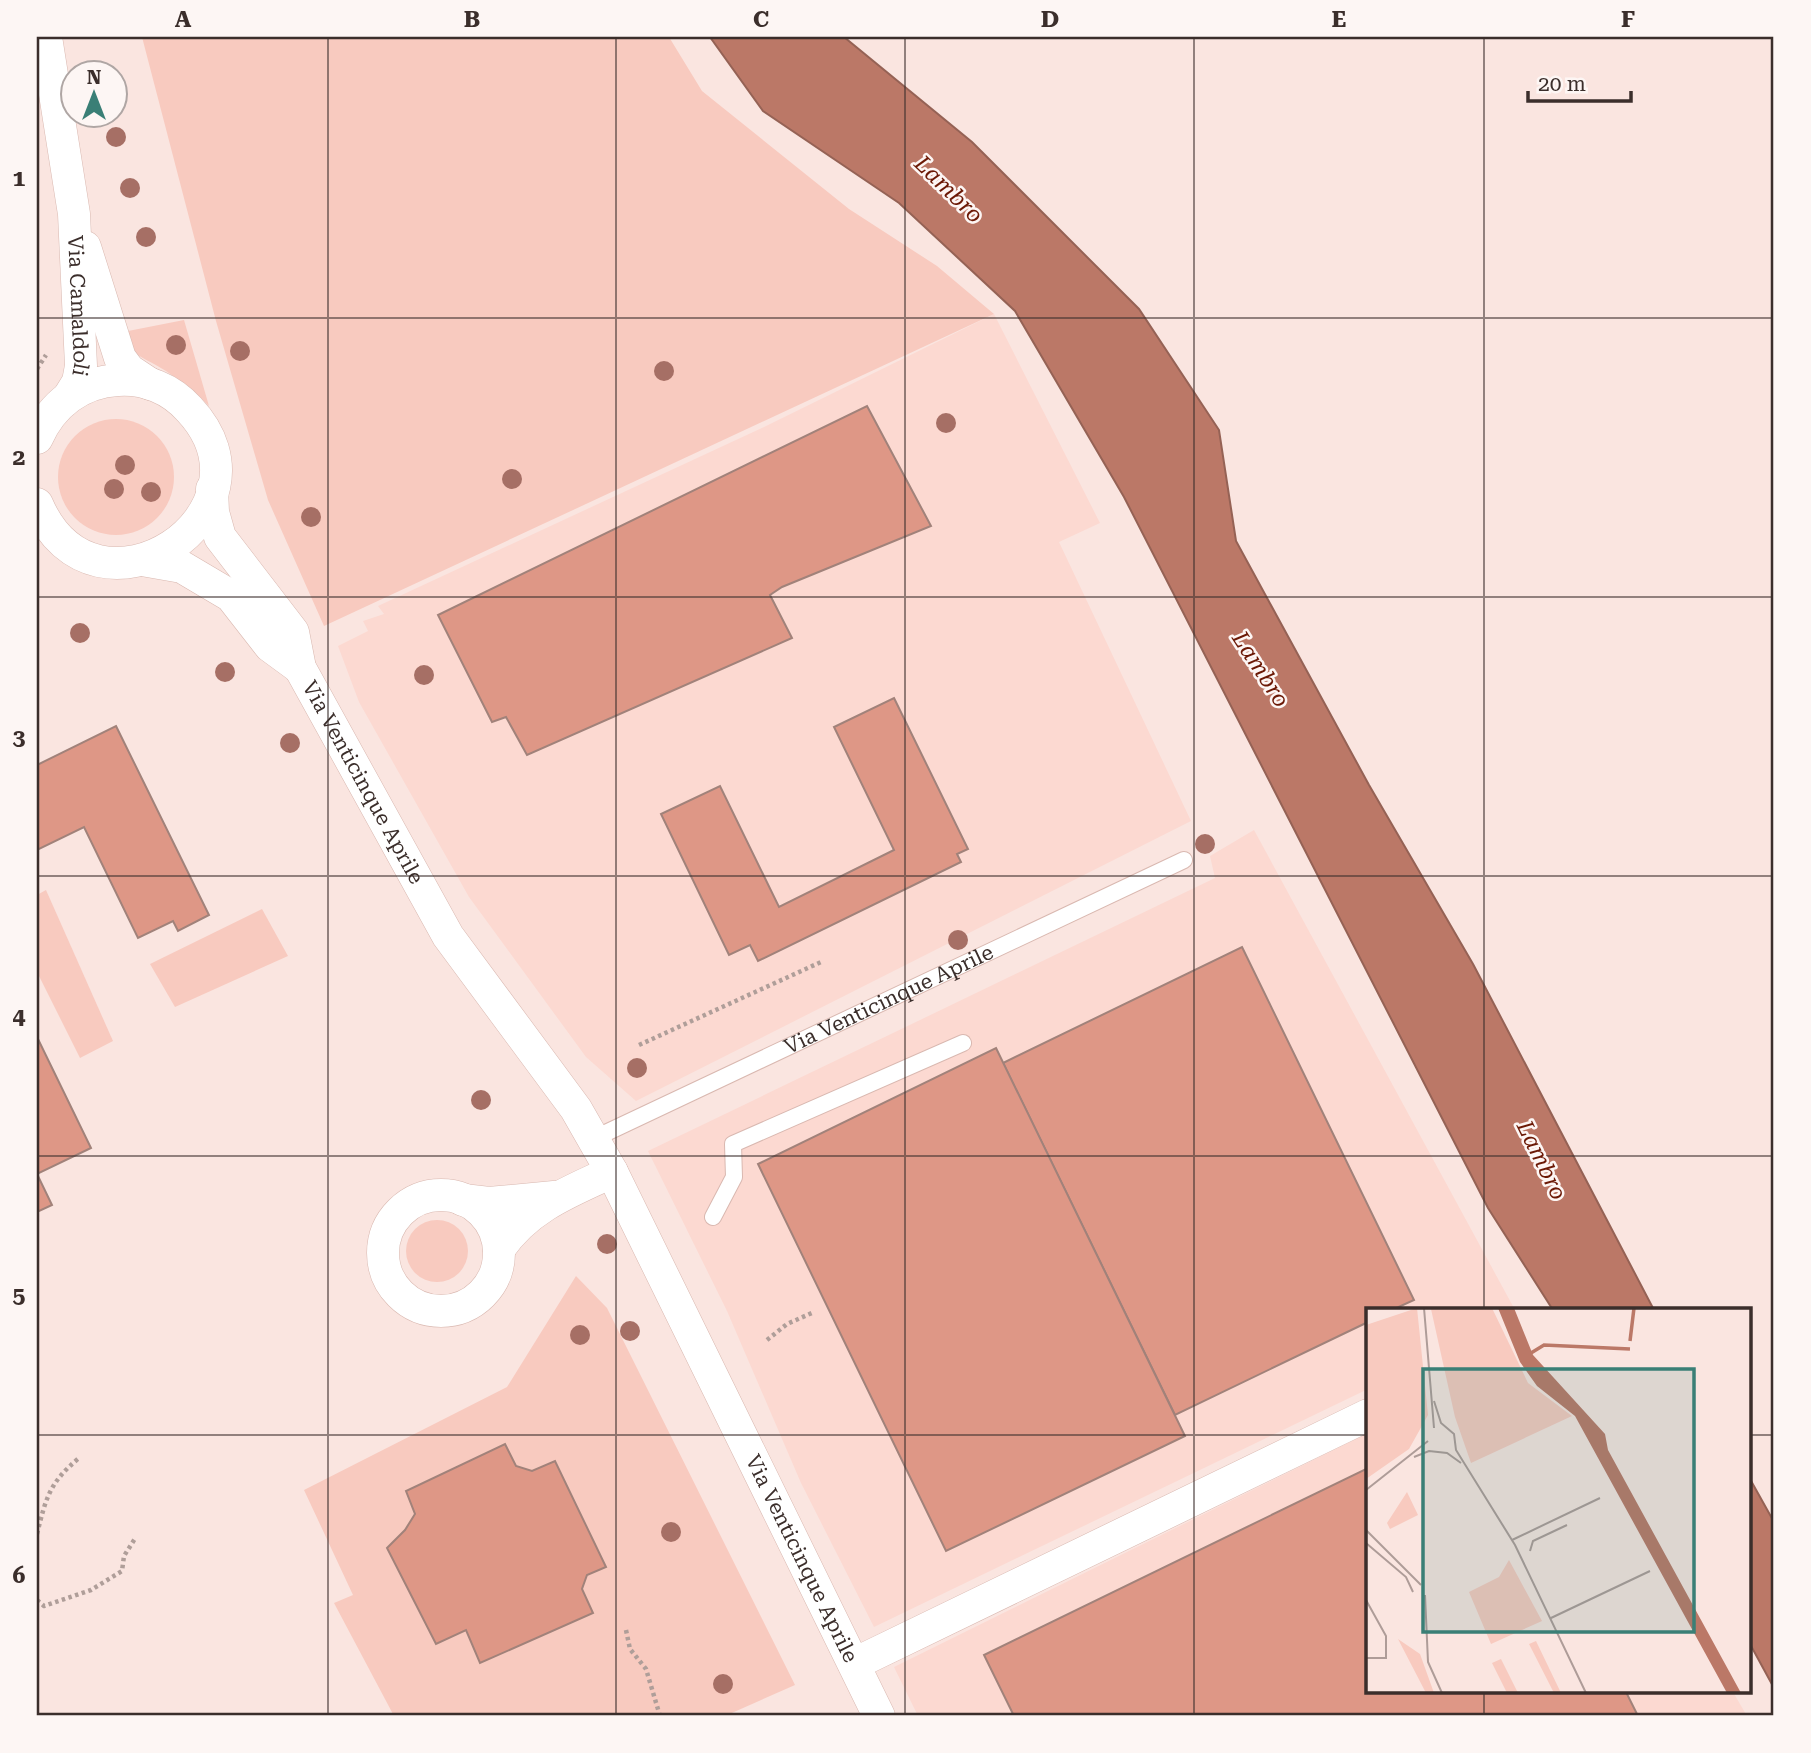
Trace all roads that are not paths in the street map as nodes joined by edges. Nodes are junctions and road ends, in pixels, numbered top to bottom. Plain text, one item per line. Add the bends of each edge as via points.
1 (46, 37) edge
2 (74, 214) junction
3 (150, 384) junction
4 (71, 395) junction
5 (37, 438) edge
6 (212, 489) junction
7 (37, 504) edge
8 (37, 546) edge
9 (82, 553) junction
10 (141, 560) junction
11 (300, 667) junction
12 (1184, 860) dead end
13 (963, 1043) dead end
14 (593, 1139) junction
15 (612, 1172) junction
16 (556, 1197) junction
17 (463, 1200) junction
18 (713, 1217) dead end
19 (499, 1250) junction
20 (1366, 1416) edge
21 (854, 1664) junction
22 (879, 1716) edge

1 - 2 street, Via Camaldoli
2 - 3 street, Via Camaldoli via 120,358
2 - 4 street, Via Camaldoli via 81,366
3 - 4 street via 107,381
3 - 6 street via 181,401 201,424 213,455
4 - 5 street via 51,413
6 - 10 street via 205,512 187,536 162,553
6 - 11 street, Via Venticinque Aprile via 220,537 293,632
7 - 9 street via 58,536
8 - 9 street
9 - 10 street via 112,562
10 - 11 street, Via Venticinque Aprile via 182,567 232,596 270,646
11 - 14 street, Via Venticinque Aprile via 448,936
12 - 14 lane, Via Venticinque Aprile
13 - 18 lane via 733,1144 734,1177
14 - 15 street, Via Venticinque Aprile
15 - 16 street
15 - 21 street, Via Venticinque Aprile
16 - 17 street via 520,1202
16 - 19 street via 513,1230
17 - 19 street via 481,1211 494,1230
17 - 19 street via 430,1196 401,1211 389,1227 382,1253 390,1283 412,1304 428,1310 468,1305 492,1282
20 - 21 street
21 - 22 street, Via Venticinque Aprile

